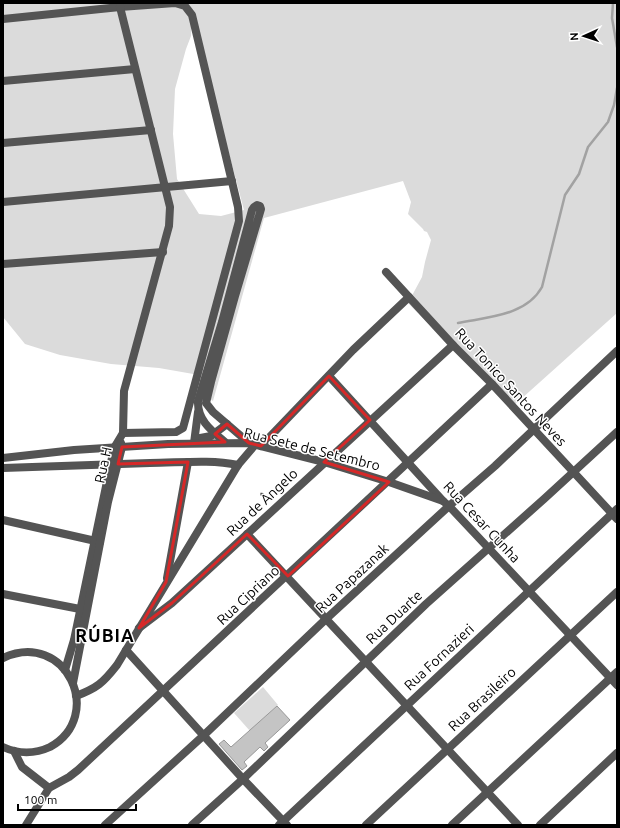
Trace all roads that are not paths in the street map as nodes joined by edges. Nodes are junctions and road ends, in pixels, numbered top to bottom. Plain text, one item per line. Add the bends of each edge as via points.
1 (120, 7) junction
2 (3, 19) edge
3 (135, 69) junction
4 (3, 81) edge
5 (151, 130) junction
6 (3, 144) edge
7 (232, 181) junction
8 (165, 187) junction
9 (3, 202) edge
10 (163, 252) junction
11 (3, 264) edge
12 (386, 272) dead end
13 (409, 297) junction
14 (453, 345) junction
15 (617, 351) edge
16 (330, 376) junction
17 (492, 384) junction
18 (198, 409) junction
19 (370, 420) junction
20 (227, 424) junction
21 (534, 430) junction
22 (617, 432) edge
23 (215, 434) junction
24 (120, 442) junction
25 (194, 442) junction
26 (224, 442) junction
27 (255, 445) junction
28 (3, 458) edge
29 (188, 462) junction
30 (324, 462) junction
31 (114, 464) junction
32 (409, 464) junction
33 (238, 465) junction
34 (3, 468) edge
35 (573, 472) junction
36 (389, 482) junction
37 (446, 503) junction
38 (615, 514) edge
39 (3, 520) edge
40 (247, 534) junction
41 (97, 541) junction
42 (489, 549) junction
43 (288, 576) junction
44 (166, 582) junction
45 (529, 592) junction
46 (617, 592) edge
47 (3, 594) edge
48 (84, 610) junction
49 (326, 619) junction
50 (139, 628) junction
51 (570, 636) junction
52 (126, 650) junction
53 (3, 658) edge
54 (366, 661) junction
55 (65, 670) junction
56 (617, 672) edge
57 (611, 678) junction
58 (73, 683) junction
59 (617, 685) edge
60 (162, 691) junction
61 (76, 696) junction
62 (406, 705) junction
63 (203, 736) junction
64 (3, 747) edge
65 (446, 749) junction
66 (14, 751) junction
67 (617, 753) edge
68 (243, 779) junction
69 (48, 788) junction
70 (487, 792) junction
71 (283, 824) edge
72 (26, 825) edge
73 (104, 825) edge
74 (192, 825) edge
75 (366, 825) edge
76 (452, 825) edge
77 (518, 825) edge
78 (540, 825) edge

1 - 2 street
1 - 3 street, Rua H
1 - 7 street via 175,3 185,6 192,15
3 - 4 street
3 - 5 street, Rua H
5 - 6 street
5 - 8 street, Rua H
7 - 8 street
7 - 24 street via 240,214 239,221 183,428 176,432
8 - 9 street
8 - 10 street, Rua H via 170,207 170,226
10 - 11 street
10 - 24 street, Rua H via 124,391
12 - 13 street, Rua Tonico Santos Neves
13 - 14 street, Rua Tonico Santos Neves
13 - 16 street via 353,350
14 - 17 street, Rua Tonico Santos Neves
14 - 19 street, Rua de Ângelo
15 - 21 street, Rua Papazanak
16 - 19 street, Rua Cesar Cunha
16 - 27 street
17 - 21 street, Rua Tonico Santos Neves
17 - 32 street, Rua Cipriano
18 - 20 street via 198,397 222,322 252,210 255,205 259,205 261,209 206,403
18 - 23 street via 203,421
18 - 25 street
19 - 30 street, Rua de Ângelo
19 - 32 street, Rua Cesar Cunha
20 - 23 street
20 - 27 street
21 - 35 street, Rua Tonico Santos Neves
21 - 37 street, Rua Papazanak
22 - 35 street, Rua Duarte
23 - 25 street
23 - 26 street
24 - 25 street, Rua Sete de Setembro
24 - 28 street, Rua Sete de Setembro
24 - 31 street, Rua H
25 - 26 street, Rua Sete de Setembro
26 - 27 street, Rua Sete de Setembro
27 - 30 street, Rua Sete de Setembro
27 - 33 street
29 - 31 street
29 - 33 street
29 - 44 street
30 - 36 street, Rua Sete de Setembro
30 - 40 street, Rua de Ângelo
31 - 34 street
31 - 41 street, Rua H via 112,486
32 - 36 street, Rua Cipriano
32 - 37 street, Rua Cesar Cunha
33 - 44 street
35 - 38 street, Rua Tonico Santos Neves
35 - 42 street, Rua Duarte
36 - 37 street, Rua Sete de Setembro
36 - 43 street, Rua Cipriano
37 - 42 street, Rua Cesar Cunha
37 - 49 street, Rua Papazanak
38 - 45 street, Rua Fornazieri
39 - 41 street
40 - 43 street
40 - 50 street, Rua de Ângelo via 172,603
41 - 48 street, Rua H
42 - 45 street, Rua Cesar Cunha
42 - 54 street, Rua Duarte
43 - 49 street
43 - 60 street, Rua Cipriano
44 - 50 street
45 - 51 street, Rua Cesar Cunha
45 - 62 street, Rua Fornazieri
46 - 51 street, Rua Brasileiro
47 - 48 street
48 - 55 street, Rua H
48 - 58 street, Rua H
49 - 54 street
49 - 63 street, Rua Papazanak
50 - 52 street
51 - 57 street, Rua Cesar Cunha
51 - 65 street, Rua Brasileiro
52 - 60 street
52 - 61 street via 103,683
53 - 55 street via 27,651 55,660
54 - 62 street
54 - 68 street, Rua Duarte
55 - 58 street
56 - 57 street
57 - 59 street, Rua Cesar Cunha
57 - 70 street
58 - 61 street
60 - 63 street
60 - 69 street, Rua Cipriano via 78,770
61 - 66 street via 77,708 73,721 56,743 44,750
62 - 65 street
62 - 71 street, Rua Fornazieri
63 - 68 street
63 - 73 street, Rua Papazanak
64 - 66 street
65 - 70 street
65 - 75 street, Rua Brasileiro
66 - 69 street via 22,767
67 - 78 street
68 - 71 street
68 - 74 street, Rua Duarte
69 - 72 street
70 - 76 street
70 - 77 street

